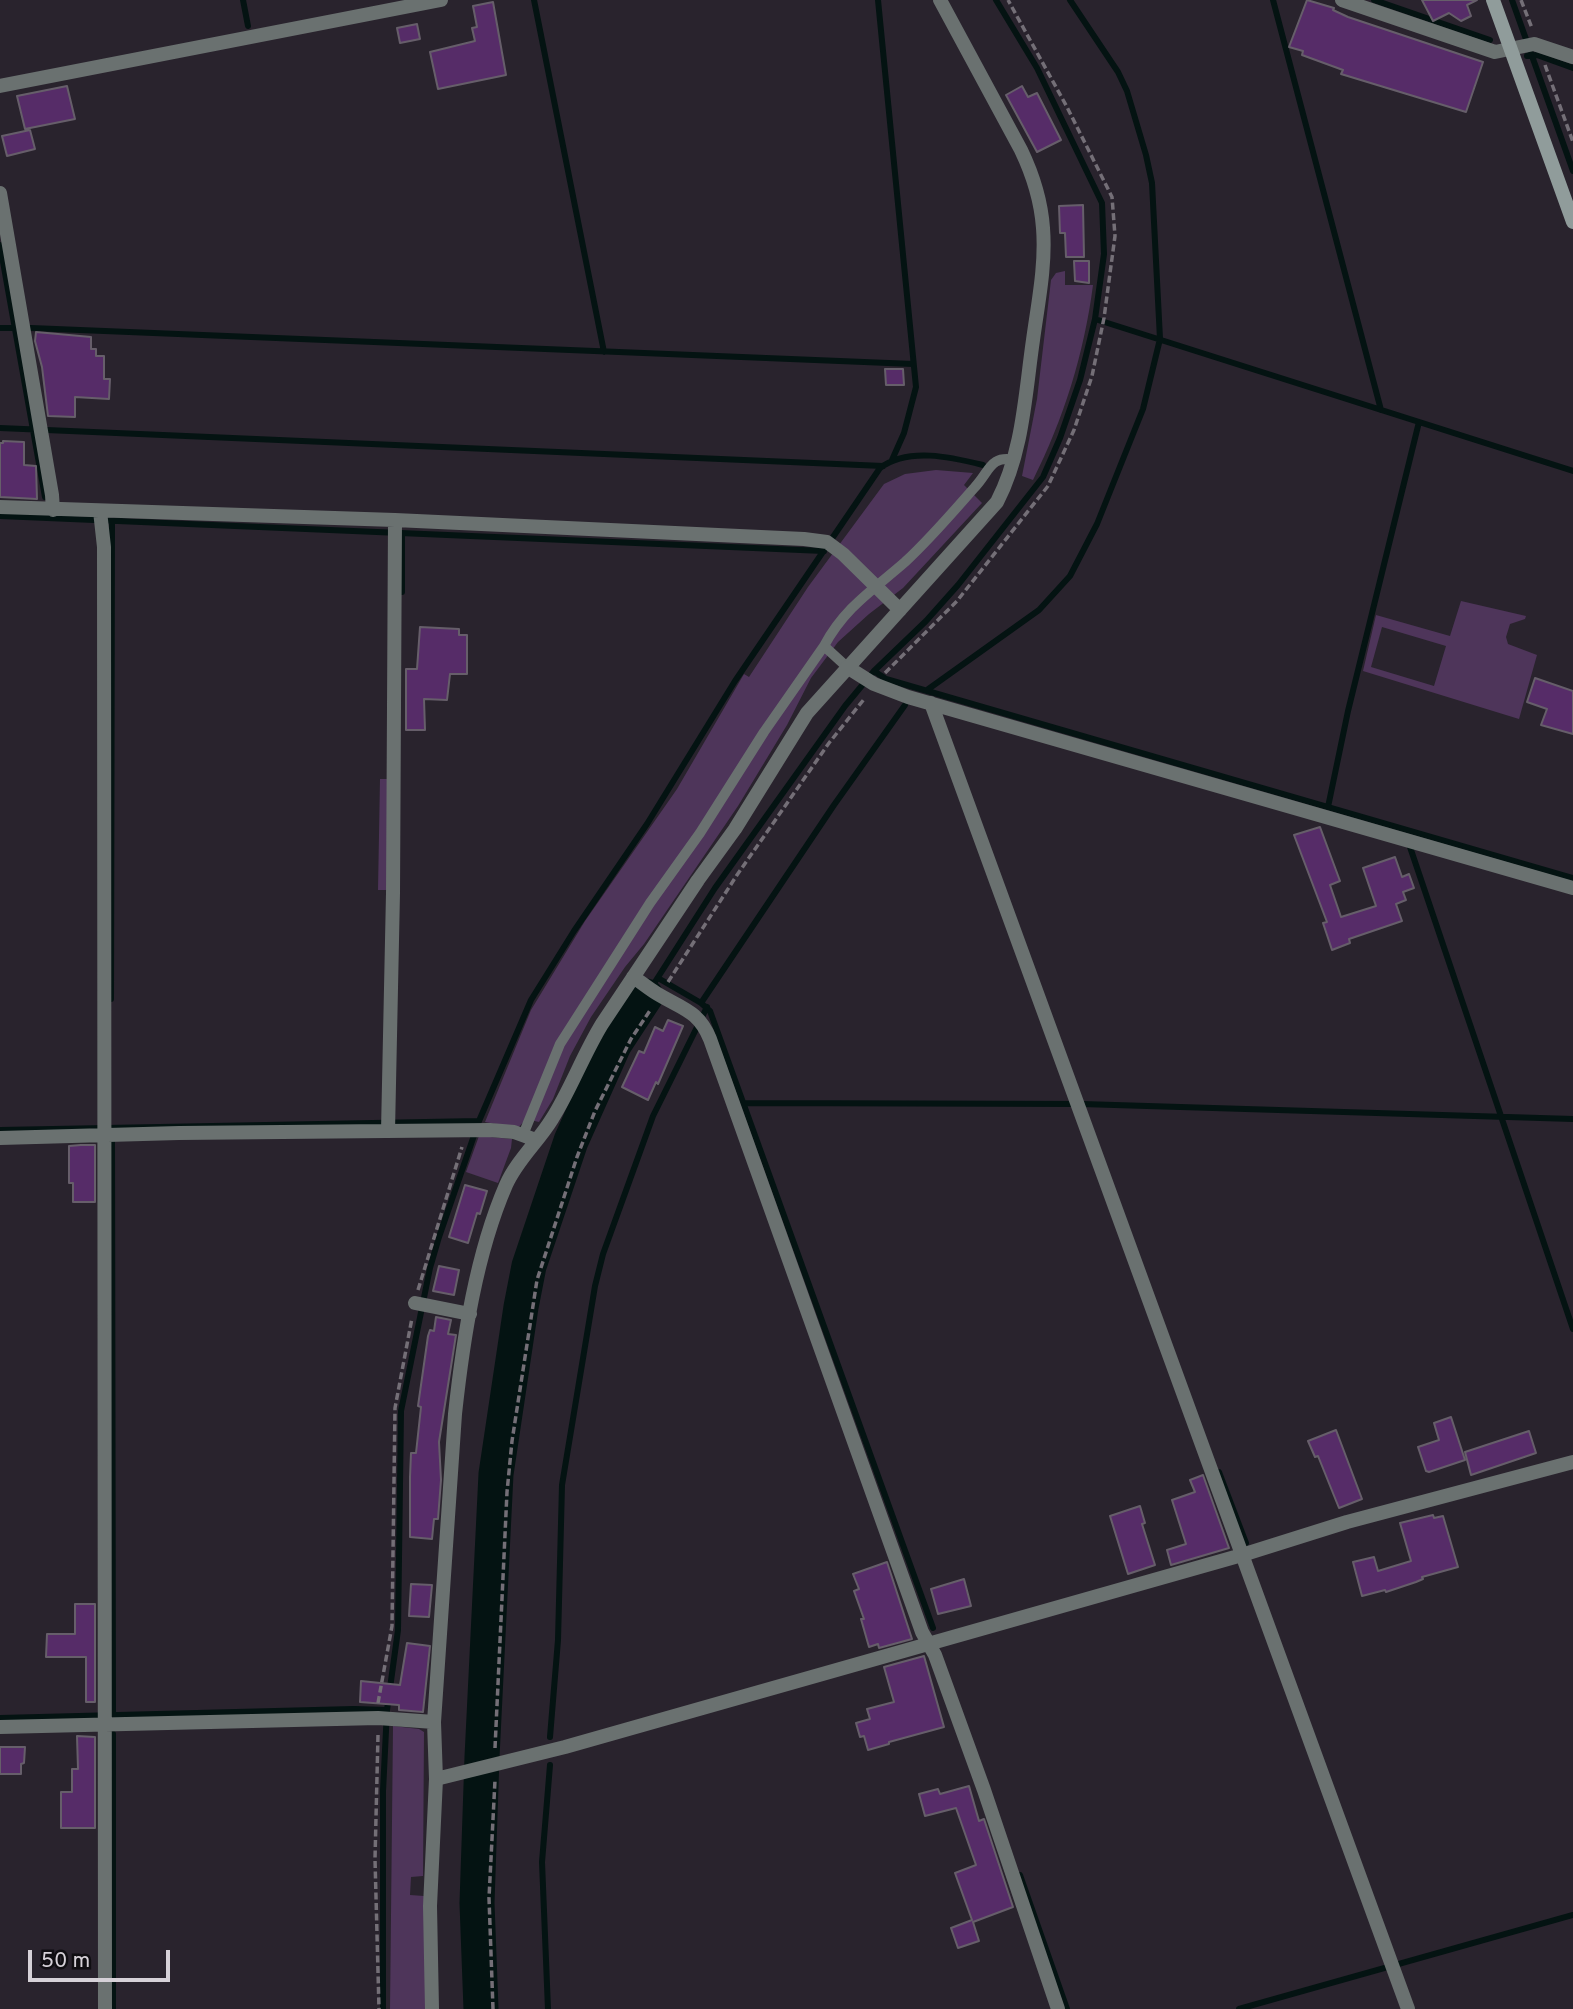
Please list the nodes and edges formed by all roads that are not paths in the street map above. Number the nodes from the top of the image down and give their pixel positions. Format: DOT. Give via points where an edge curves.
graph roads {
  1 [pos="441,0"];
  2 [pos="940,0"];
  3 [pos="1342,0"];
  4 [pos="1493,0"];
  5 [pos="1522,46"];
  6 [pos="1573,57"];
  7 [pos="0,86"];
  8 [pos="0,193"];
  9 [pos="1573,222"];
  10 [pos="1015,460"];
  11 [pos="0,507"];
  12 [pos="53,510"];
  13 [pos="101,518"];
  14 [pos="395,528"];
  15 [pos="875,585"];
  16 [pos="900,610"];
  17 [pos="824,646"];
  18 [pos="852,671"];
  19 [pos="930,703"];
  20 [pos="1573,888"];
  21 [pos="639,980"];
  22 [pos="388,1125"];
  23 [pos="104,1130"];
  24 [pos="530,1137"];
  25 [pos="0,1138"];
  26 [pos="420,1304"];
  27 [pos="470,1314"];
  28 [pos="1573,1462"];
  29 [pos="1241,1555"];
  30 [pos="929,1644"];
  31 [pos="106,1719"];
  32 [pos="435,1722"];
  33 [pos="0,1727"];
  34 [pos="436,1779"];
  35 [pos="106,2009"];
  36 [pos="432,2009"];
  37 [pos="1058,2009"];
  38 [pos="1408,2009"];
  1 -- 7 [label="street"];
  2 -- 10 [label="street" via="1021,150 1042,213 1041,282"];
  3 -- 5 [label="street" via="1495,52"];
  4 -- 5 [label="street"];
  5 -- 6 [label="street"];
  5 -- 9 [label="street"];
  8 -- 12 [label="street"];
  10 -- 15 [label="lane" via="1003,457 994,461 985,477 923,544"];
  10 -- 16 [label="street" via="997,502"];
  11 -- 12 [label="street"];
  12 -- 13 [label="street"];
  13 -- 14 [label="street"];
  13 -- 23 [label="street"];
  14 -- 15 [label="street" via="831,545"];
  14 -- 22 [label="street"];
  15 -- 16 [label="street"];
  15 -- 17 [label="lane" via="844,615"];
  16 -- 18 [label="street"];
  17 -- 18 [label="lane"];
  17 -- 24 [label="lane" via="560,1044"];
  18 -- 19 [label="street"];
  18 -- 21 [label="street" via="807,713"];
  19 -- 20 [label="street"];
  19 -- 29 [label="street"];
  21 -- 24 [label="street" via="587,1048 565,1098"];
  21 -- 30 [label="street" via="699,1019 710,1040"];
  22 -- 23 [label="street"];
  22 -- 24 [label="street" via="503,1130"];
  23 -- 25 [label="street"];
  23 -- 31 [label="street"];
  24 -- 27 [label="street" via="506,1184 488,1237"];
  26 -- 27 [label="street"];
  27 -- 32 [label="street" via="454,1414"];
  28 -- 29 [label="street"];
  29 -- 30 [label="street"];
  29 -- 38 [label="street"];
  30 -- 34 [label="street"];
  30 -- 37 [label="street"];
  31 -- 32 [label="street" via="382,1715"];
  31 -- 33 [label="street"];
  31 -- 35 [label="street"];
  32 -- 34 [label="street"];
  34 -- 36 [label="street" via="430,1906"];
}
